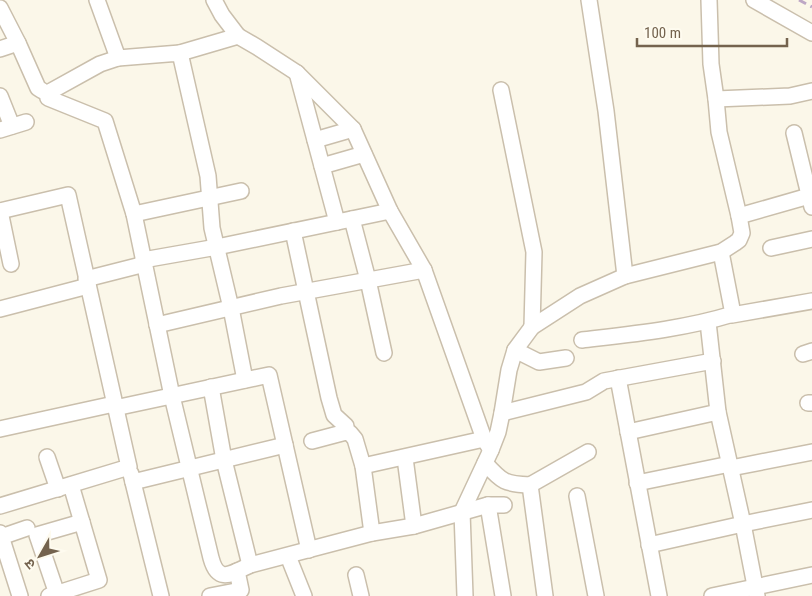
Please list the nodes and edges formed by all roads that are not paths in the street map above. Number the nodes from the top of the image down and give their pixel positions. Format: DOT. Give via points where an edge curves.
graph roads {
  1 [pos="97,0"];
  2 [pos="214,0"];
  3 [pos="589,0"];
  4 [pos="710,0"];
  5 [pos="754,0"];
  6 [pos="0,8"];
  7 [pos="812,32"];
  8 [pos="238,36"];
  9 [pos="18,43"];
  10 [pos="0,48"];
  11 [pos="180,53"];
  12 [pos="118,58"];
  13 [pos="296,73"];
  14 [pos="501,90"];
  15 [pos="812,91"];
  16 [pos="0,96"];
  17 [pos="48,98"];
  18 [pos="716,99"];
  19 [pos="13,126"];
  20 [pos="353,129"];
  21 [pos="794,133"];
  22 [pos="315,140"];
  23 [pos="364,154"];
  24 [pos="807,163"];
  25 [pos="322,166"];
  26 [pos="241,191"];
  27 [pos="209,198"];
  28 [pos="810,201"];
  29 [pos="0,211"];
  30 [pos="390,211"];
  31 [pos="134,214"];
  32 [pos="739,216"];
  33 [pos="344,220"];
  34 [pos="294,231"];
  35 [pos="812,239"];
  36 [pos="217,247"];
  37 [pos="771,248"];
  38 [pos="721,252"];
  39 [pos="144,262"];
  40 [pos="11,264"];
  41 [pos="424,270"];
  42 [pos="625,276"];
  43 [pos="368,280"];
  44 [pos="87,282"];
  45 [pos="306,292"];
  46 [pos="812,301"];
  47 [pos="231,308"];
  48 [pos="0,309"];
  49 [pos="732,315"];
  50 [pos="708,322"];
  51 [pos="157,325"];
  52 [pos="532,327"];
  53 [pos="582,340"];
  54 [pos="515,350"];
  55 [pos="384,353"];
  56 [pos="566,358"];
  57 [pos="712,361"];
  58 [pos="618,378"];
  59 [pos="245,380"];
  60 [pos="211,387"];
  61 [pos="172,396"];
  62 [pos="115,406"];
  63 [pos="718,412"];
  64 [pos="502,413"];
  65 [pos="0,429"];
  66 [pos="346,432"];
  67 [pos="628,432"];
  68 [pos="312,441"];
  69 [pos="285,445"];
  70 [pos="487,451"];
  71 [pos="588,452"];
  72 [pos="812,452"];
  73 [pos="47,458"];
  74 [pos="405,458"];
  75 [pos="224,460"];
  76 [pos="363,466"];
  77 [pos="731,466"];
  78 [pos="190,469"];
  79 [pos="131,475"];
  80 [pos="637,483"];
  81 [pos="530,485"];
  82 [pos="64,487"];
  83 [pos="578,496"];
  84 [pos="504,505"];
  85 [pos="0,506"];
  86 [pos="488,506"];
  87 [pos="812,510"];
  88 [pos="462,512"];
  89 [pos="82,522"];
  90 [pos="743,524"];
  91 [pos="414,526"];
  92 [pos="27,528"];
  93 [pos="372,534"];
  94 [pos="1,541"];
  95 [pos="649,545"];
  96 [pos="309,550"];
  97 [pos="288,556"];
  98 [pos="244,568"];
  99 [pos="356,575"];
  100 [pos="812,575"];
  101 [pos="82,591"];
  102 [pos="756,592"];
  103 [pos="242,593"];
  104 [pos="53,595"];
  105 [pos="20,596"];
  106 [pos="161,596"];
  107 [pos="210,596"];
  108 [pos="304,596"];
  109 [pos="361,596"];
  110 [pos="465,596"];
  111 [pos="503,596"];
  112 [pos="545,596"];
  113 [pos="596,596"];
  114 [pos="659,596"];
  115 [pos="712,596"];
  1 -- 12 [label="street"];
  2 -- 8 [label="street"];
  3 -- 42 [label="street" via="606,111"];
  4 -- 18 [label="street" via="711,64"];
  5 -- 7 [label="street"];
  6 -- 9 [label="street"];
  8 -- 11 [label="street"];
  8 -- 13 [label="street"];
  9 -- 10 [label="street"];
  9 -- 12 [label="street" via="38,88 47,93 100,64"];
  11 -- 12 [label="street"];
  11 -- 27 [label="street" via="208,176"];
  13 -- 20 [label="street"];
  13 -- 22 [label="street"];
  14 -- 52 [label="street" via="534,252"];
  15 -- 18 [label="street" via="790,96"];
  16 -- 19 [label="street"];
  17 -- 31 [label="street" via="105,121"];
  18 -- 32 [label="street" via="719,132"];
  20 -- 22 [label="street"];
  20 -- 23 [label="street"];
  21 -- 24 [label="street"];
  22 -- 25 [label="street"];
  23 -- 25 [label="street"];
  23 -- 30 [label="street"];
  24 -- 28 [label="street"];
  25 -- 33 [label="street"];
  26 -- 27 [label="street"];
  27 -- 31 [label="street"];
  27 -- 36 [label="street"];
  28 -- 32 [label="street"];
  29 -- 40 [label="street"];
  29 -- 44 [label="street" via="68,195"];
  30 -- 33 [label="street"];
  30 -- 41 [label="street"];
  31 -- 39 [label="street"];
  32 -- 38 [label="street" via="742,233 739,240"];
  33 -- 34 [label="street"];
  33 -- 43 [label="street"];
  34 -- 36 [label="street"];
  34 -- 45 [label="street"];
  35 -- 37 [label="street"];
  36 -- 39 [label="street"];
  36 -- 47 [label="street"];
  38 -- 42 [label="street"];
  38 -- 49 [label="street"];
  39 -- 44 [label="street"];
  39 -- 51 [label="street"];
  41 -- 43 [label="street"];
  41 -- 70 [label="street"];
  42 -- 52 [label="street" via="580,296"];
  43 -- 45 [label="street"];
  43 -- 55 [label="street"];
  44 -- 48 [label="street"];
  44 -- 62 [label="street"];
  45 -- 47 [label="street"];
  45 -- 66 [label="street" via="329,398 334,415 346,426"];
  46 -- 49 [label="street"];
  47 -- 51 [label="street"];
  47 -- 59 [label="street"];
  49 -- 50 [label="street"];
  50 -- 53 [label="street"];
  50 -- 57 [label="street"];
  51 -- 61 [label="street"];
  52 -- 54 [label="street"];
  54 -- 56 [label="street" via="538,362"];
  54 -- 64 [label="street"];
  57 -- 58 [label="street"];
  57 -- 63 [label="street"];
  58 -- 64 [label="street" via="604,381 586,392"];
  58 -- 67 [label="street"];
  59 -- 60 [label="street"];
  59 -- 69 [label="street" via="269,375"];
  60 -- 61 [label="street"];
  60 -- 75 [label="street"];
  61 -- 62 [label="street"];
  61 -- 78 [label="street"];
  62 -- 65 [label="street"];
  62 -- 79 [label="street"];
  63 -- 67 [label="street"];
  63 -- 77 [label="street"];
  64 -- 70 [label="street" via="498,432"];
  66 -- 68 [label="street"];
  66 -- 76 [label="street" via="355,439"];
  67 -- 80 [label="street"];
  69 -- 75 [label="street"];
  69 -- 96 [label="street"];
  70 -- 74 [label="street"];
  70 -- 81 [label="street" via="495,474 512,484"];
  70 -- 88 [label="street"];
  71 -- 81 [label="street"];
  72 -- 77 [label="street"];
  73 -- 82 [label="street"];
  74 -- 76 [label="street"];
  74 -- 91 [label="street"];
  75 -- 78 [label="street"];
  75 -- 98 [label="street"];
  76 -- 93 [label="street"];
  77 -- 80 [label="street"];
  77 -- 90 [label="street"];
  78 -- 79 [label="street"];
  78 -- 98 [label="street" via="214,568 223,575"];
  79 -- 82 [label="street"];
  79 -- 106 [label="street"];
  80 -- 95 [label="street"];
  81 -- 112 [label="street"];
  82 -- 85 [label="street"];
  82 -- 89 [label="street"];
  83 -- 113 [label="street"];
  84 -- 86 [label="street"];
  86 -- 88 [label="street"];
  86 -- 111 [label="street"];
  87 -- 90 [label="street"];
  88 -- 91 [label="street"];
  88 -- 110 [label="street"];
  89 -- 101 [label="street" via="99,580"];
  89 -- 104 [label="street" via="38,534"];
  90 -- 95 [label="street"];
  90 -- 102 [label="street"];
  91 -- 93 [label="street"];
  92 -- 94 [label="street"];
  93 -- 96 [label="street"];
  94 -- 105 [label="street"];
  95 -- 114 [label="street"];
  96 -- 97 [label="street"];
  97 -- 98 [label="street"];
  97 -- 108 [label="street"];
  98 -- 103 [label="street"];
  99 -- 109 [label="street"];
  100 -- 102 [label="street"];
  101 -- 104 [label="street"];
  102 -- 115 [label="street"];
  103 -- 107 [label="street"];
}
